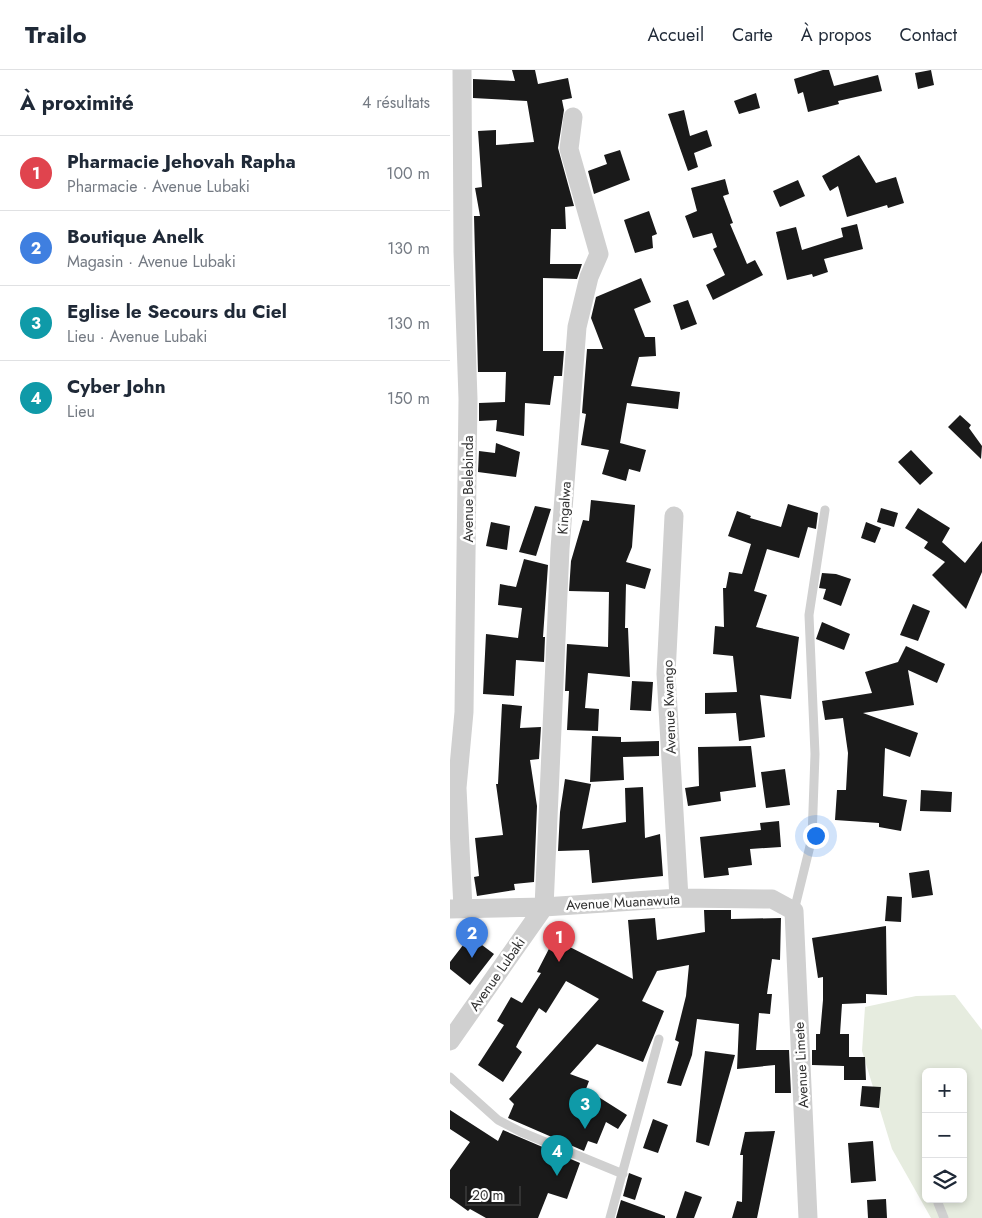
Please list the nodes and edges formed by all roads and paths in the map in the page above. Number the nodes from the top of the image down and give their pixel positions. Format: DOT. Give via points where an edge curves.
graph roads {
  1 [pos="462,70"];
  2 [pos="573,117"];
  3 [pos="456,143"];
  4 [pos="825,510"];
  5 [pos="674,516"];
  6 [pos="679,898"];
  7 [pos="544,907"];
  8 [pos="457,908"];
  9 [pos="794,911"];
  10 [pos="659,1039"];
  11 [pos="450,1041"];
  12 [pos="450,1077"];
  13 [pos="623,1174"];
  14 [pos="938,1203"];
  15 [pos="610,1218"];
  16 [pos="808,1218"];
  17 [pos="944,1218"];
  1 -- 3 [label="street, Avenue Belebinda"];
  2 -- 7 [label="street, Kingalwa" via="569,148 599,254 589,277 577,328 560,549"];
  3 -- 8 [label="street, Avenue Belebinda" via="468,399 464,712 457,788"];
  4 -- 9 [label="lane" via="809,615 815,754 812,838"];
  5 -- 6 [label="street, Avenue Kwango" via="666,674"];
  6 -- 7 [label="street, Avenue Muanawuta"];
  6 -- 9 [label="street, Avenue Muanawuta" via="772,899"];
  7 -- 8 [label="street, Avenue Muanawuta"];
  7 -- 11 [label="street, Avenue Lubaki"];
  9 -- 16 [label="street, Avenue Limete"];
  10 -- 13 [label="lane"];
  12 -- 13 [label="lane" via="498,1120"];
  13 -- 15 [label="lane"];
  14 -- 17 [label="lane"];
}
